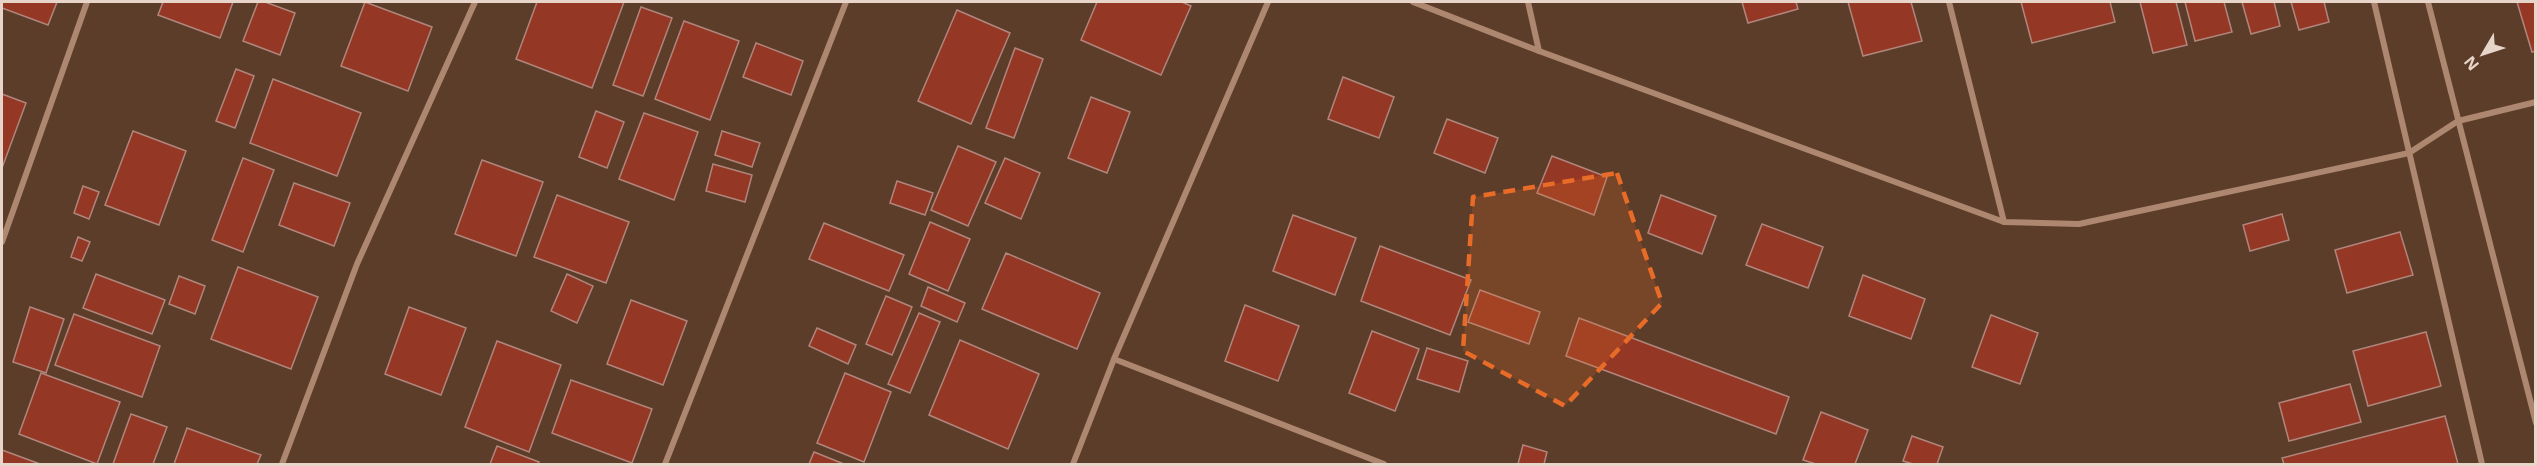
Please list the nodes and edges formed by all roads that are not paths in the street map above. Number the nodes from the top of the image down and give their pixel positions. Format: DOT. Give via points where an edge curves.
graph roads {
  1 [pos="87,2"];
  2 [pos="475,2"];
  3 [pos="846,2"];
  4 [pos="1268,2"];
  5 [pos="1413,2"];
  6 [pos="1528,2"];
  7 [pos="1949,2"];
  8 [pos="2374,2"];
  9 [pos="2428,2"];
  10 [pos="1539,51"];
  11 [pos="2535,102"];
  12 [pos="2458,121"];
  13 [pos="2409,153"];
  14 [pos="2004,222"];
  15 [pos="2,242"];
  16 [pos="1114,359"];
  17 [pos="2535,423"];
  18 [pos="282,465"];
  19 [pos="665,465"];
  20 [pos="1072,465"];
  21 [pos="1384,465"];
  22 [pos="2482,465"];
  1 -- 15 [label="street"];
  2 -- 18 [label="street" via="357,264"];
  3 -- 19 [label="street"];
  4 -- 16 [label="street"];
  5 -- 10 [label="street"];
  6 -- 10 [label="street"];
  7 -- 14 [label="street"];
  8 -- 13 [label="street"];
  9 -- 12 [label="street"];
  10 -- 14 [label="street"];
  11 -- 12 [label="street"];
  12 -- 13 [label="street"];
  12 -- 17 [label="street"];
  13 -- 14 [label="street" via="2079,224"];
  13 -- 22 [label="street"];
  16 -- 20 [label="street"];
  16 -- 21 [label="street"];
}
